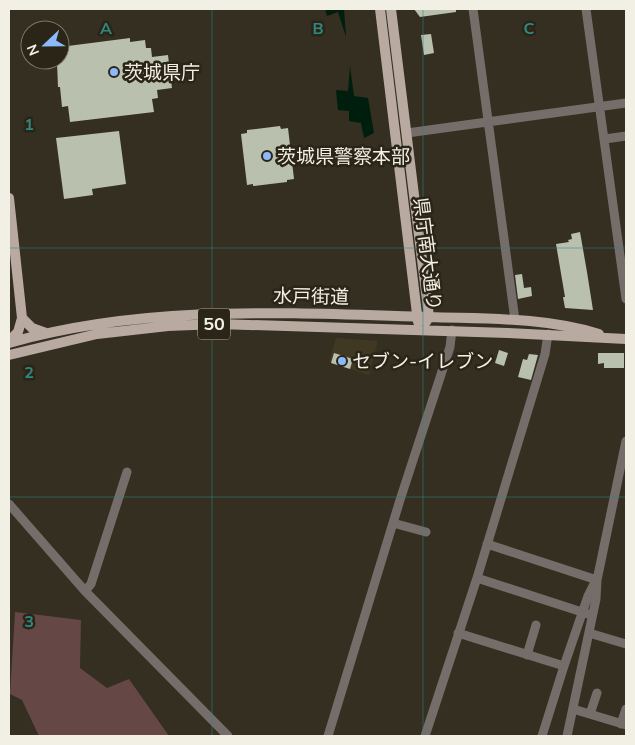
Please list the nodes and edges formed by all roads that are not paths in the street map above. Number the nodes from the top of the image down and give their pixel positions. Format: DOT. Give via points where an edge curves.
graph roads {
  1 [pos="380,9"];
  2 [pos="391,9"];
  3 [pos="473,9"];
  4 [pos="586,9"];
  5 [pos="626,103"];
  6 [pos="600,107"];
  7 [pos="489,122"];
  8 [pos="407,133"];
  9 [pos="626,136"];
  10 [pos="605,139"];
  11 [pos="9,198"];
  12 [pos="626,299"];
  13 [pos="232,313"];
  14 [pos="416,316"];
  15 [pos="429,317"];
  16 [pos="22,318"];
  17 [pos="515,320"];
  18 [pos="231,324"];
  19 [pos="422,330"];
  20 [pos="452,330"];
  21 [pos="48,333"];
  22 [pos="548,334"];
  23 [pos="614,338"];
  24 [pos="626,339"];
  25 [pos="9,342"];
  26 [pos="9,355"];
  27 [pos="626,441"];
  28 [pos="127,472"];
  29 [pos="9,504"];
  30 [pos="393,523"];
  31 [pos="426,532"];
  32 [pos="486,544"];
  33 [pos="477,578"];
  34 [pos="597,580"];
  35 [pos="85,591"];
  36 [pos="587,614"];
  37 [pos="536,625"];
  38 [pos="458,633"];
  39 [pos="589,633"];
  40 [pos="626,644"];
  41 [pos="527,655"];
  42 [pos="564,666"];
  43 [pos="597,693"];
  44 [pos="573,709"];
  45 [pos="626,709"];
  46 [pos="590,714"];
  47 [pos="624,724"];
  48 [pos="228,736"];
  49 [pos="328,736"];
  50 [pos="425,736"];
  51 [pos="542,736"];
  52 [pos="567,736"];
  1 -- 14 [label="main road, 県庁南大通り"];
  2 -- 8 [label="main road, 県庁南大通り"];
  3 -- 7 [label="street"];
  4 -- 6 [label="street"];
  5 -- 6 [label="street"];
  6 -- 7 [label="street"];
  6 -- 10 [label="street"];
  7 -- 8 [label="street"];
  7 -- 17 [label="street"];
  8 -- 15 [label="main road, 県庁南大通り"];
  9 -- 10 [label="street"];
  10 -- 12 [label="street"];
  11 -- 16 [label="main road"];
  13 -- 14 [label="main road, 水戸街道 / 50"];
  13 -- 18 [label="main road"];
  13 -- 21 [label="main road, 水戸街道 / 50" via="149,317"];
  14 -- 15 [label="main road, 水戸街道 / 50"];
  14 -- 19 [label="main road, 県庁南大通り"];
  15 -- 17 [label="main road, 水戸街道 / 50"];
  15 -- 19 [label="main road, 県庁南大通り"];
  16 -- 21 [label="main road" via="32,328"];
  16 -- 25 [label="main road" via="18,332"];
  17 -- 23 [label="main road, 水戸街道 / 50" via="582,329"];
  18 -- 19 [label="main road, 水戸街道 / 50"];
  18 -- 26 [label="main road, 水戸街道 / 50" via="168,326 97,334"];
  19 -- 20 [label="main road, 水戸街道 / 50"];
  20 -- 22 [label="main road, 水戸街道 / 50"];
  20 -- 30 [label="street" via="450,347"];
  21 -- 25 [label="main road, 水戸街道 / 50"];
  22 -- 23 [label="main road, 水戸街道 / 50"];
  22 -- 32 [label="street" via="545,354"];
  23 -- 24 [label="main road, 水戸街道 / 50"];
  27 -- 34 [label="street"];
  28 -- 35 [label="street" via="92,584"];
  29 -- 35 [label="street"];
  30 -- 31 [label="street"];
  30 -- 49 [label="street"];
  32 -- 33 [label="street"];
  32 -- 34 [label="street"];
  33 -- 36 [label="street"];
  33 -- 38 [label="street"];
  34 -- 36 [label="street"];
  35 -- 48 [label="street"];
  36 -- 39 [label="street"];
  36 -- 42 [label="street"];
  37 -- 41 [label="street"];
  38 -- 41 [label="street"];
  38 -- 50 [label="street"];
  39 -- 40 [label="street"];
  39 -- 44 [label="street"];
  41 -- 42 [label="street"];
  42 -- 51 [label="street"];
  43 -- 46 [label="street"];
  44 -- 46 [label="street"];
  44 -- 52 [label="street"];
  45 -- 47 [label="street"];
  46 -- 47 [label="street"];
}
